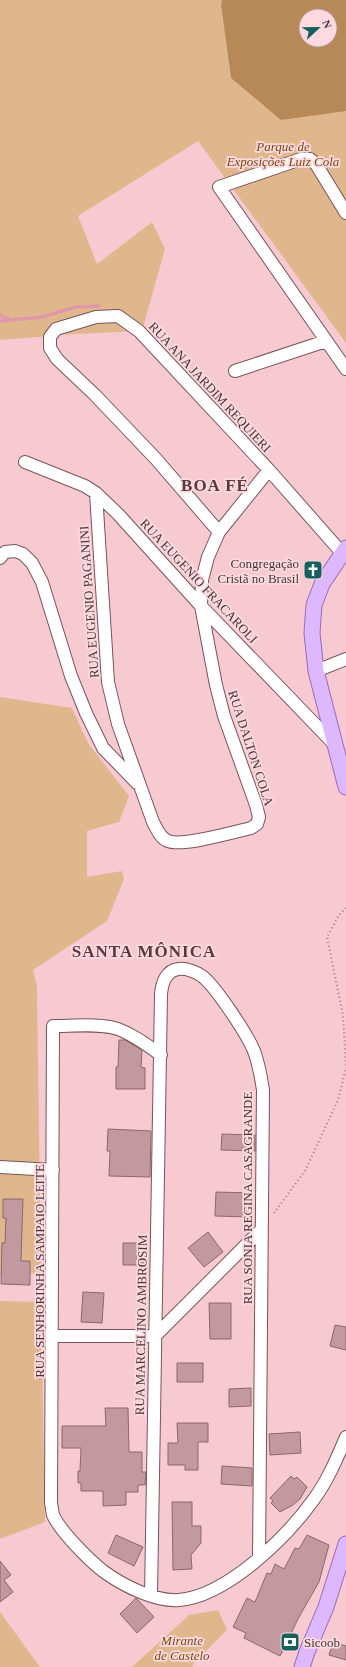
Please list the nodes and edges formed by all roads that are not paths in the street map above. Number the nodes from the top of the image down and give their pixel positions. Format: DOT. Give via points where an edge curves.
graph roads {
  1 [pos="346,213"];
  2 [pos="326,341"];
  3 [pos="346,370"];
  4 [pos="235,371"];
  5 [pos="25,462"];
  6 [pos="269,470"];
  7 [pos="96,493"];
  8 [pos="219,532"];
  9 [pos="344,551"];
  10 [pos="0,558"];
  11 [pos="201,606"];
  12 [pos="346,659"];
  13 [pos="316,670"];
  14 [pos="335,745"];
  15 [pos="139,785"];
  16 [pos="346,787"];
  17 [pos="259,816"];
  18 [pos="161,1055"];
  19 [pos="0,1167"];
  20 [pos="53,1170"];
  21 [pos="261,1230"];
  22 [pos="53,1336"];
  23 [pos="155,1336"];
  24 [pos="346,1437"];
  25 [pos="346,1544"];
  26 [pos="259,1558"];
  27 [pos="151,1596"];
  28 [pos="307,1652"];
  29 [pos="294,1667"];
  30 [pos="302,1667"];
  1 -- 2 [label="street" via="316,164 310,159 301,159 219,187"];
  2 -- 3 [label="street"];
  2 -- 4 [label="street"];
  5 -- 7 [label="street, RUA EUGENIO FRACAROLI"];
  6 -- 8 [label="street, RUA DALTON COLA"];
  6 -- 8 [label="street, RUA ANA JARDIM REQUIERI" via="139,331 118,316 96,317 56,329 50,337 50,348 57,359 156,459"];
  6 -- 9 [label="street, RUA ANA JARDIM REQUIERI"];
  7 -- 11 [label="street, RUA EUGENIO FRACAROLI"];
  7 -- 15 [label="street, RUA EUGENIO PAGANINI" via="108,682 118,724"];
  8 -- 11 [label="street, RUA DALTON COLA" via="208,557 202,580"];
  9 -- 13 [label="main road" via="322,584 314,605 312,633"];
  10 -- 15 [label="street" via="5,552 15,551 23,554 32,563 42,582 70,676 89,720 103,748"];
  11 -- 14 [label="street, RUA EUGENIO FRACAROLI"];
  11 -- 17 [label="street, RUA DALTON COLA" via="224,716"];
  12 -- 13 [label="street"];
  13 -- 14 [label="main road"];
  14 -- 16 [label="main road"];
  15 -- 17 [label="street, RUA EUGENIO PAGANINI" via="153,822 161,837 169,842 184,842 250,828 257,824"];
  18 -- 20 [label="street, RUA SENHORINHA SAMPAIO LEITE" via="134,1036 117,1028 53,1026"];
  18 -- 21 [label="street, RUA SONIA REGINA CASAGRANDE" via="162,983 172,970 190,970 211,985 228,1009 254,1051 260,1071 263,1090"];
  18 -- 23 [label="street, RUA MARCELINO AMBROSIM"];
  19 -- 20 [label="street"];
  20 -- 22 [label="street, RUA SENHORINHA SAMPAIO LEITE"];
  21 -- 23 [label="street"];
  21 -- 26 [label="street, RUA SONIA REGINA CASAGRANDE"];
  22 -- 23 [label="street"];
  22 -- 27 [label="street, RUA SENHORINHA SAMPAIO LEITE" via="51,1503 54,1515 62,1529 95,1565 114,1579"];
  23 -- 27 [label="street, RUA MARCELINO AMBROSIM"];
  24 -- 26 [label="street" via="315,1499"];
  25 -- 28 [label="main road" via="326,1606"];
  26 -- 27 [label="street" via="246,1570 208,1592 179,1600"];
  28 -- 29 [label="main road"];
  28 -- 30 [label="main road"];
}
